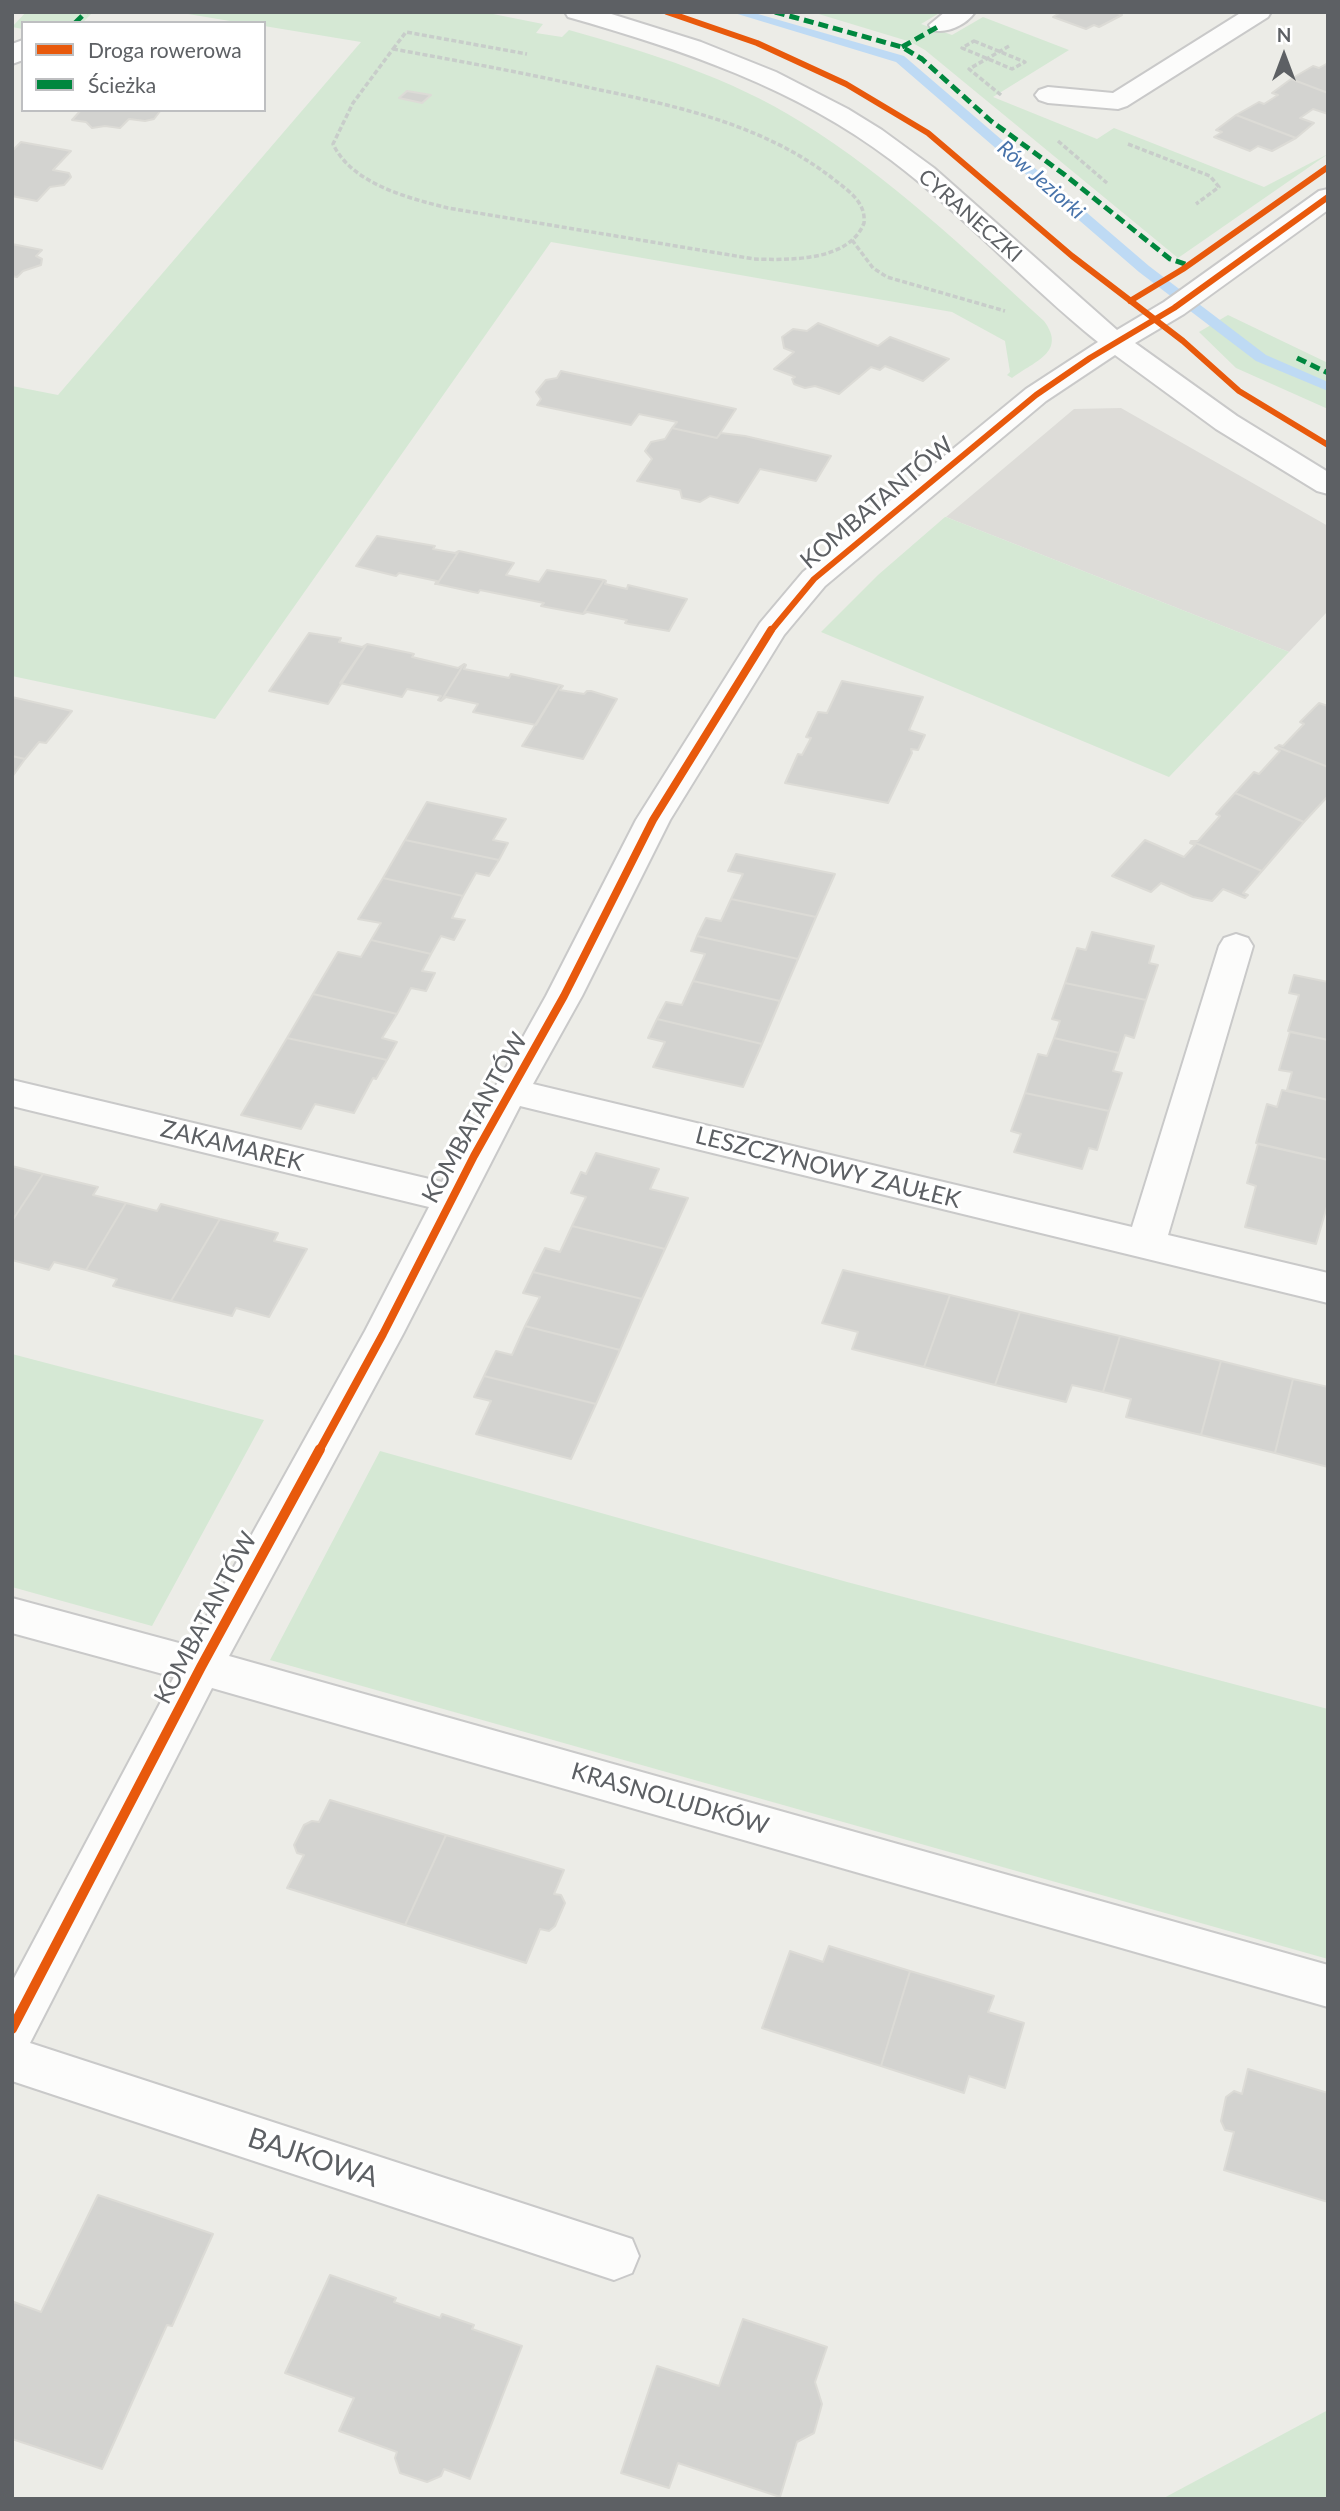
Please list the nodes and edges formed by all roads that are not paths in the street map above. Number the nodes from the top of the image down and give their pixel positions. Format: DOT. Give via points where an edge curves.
graph roads {
  1 [pos="577,12"];
  2 [pos="963,12"];
  3 [pos="1259,12"];
  4 [pos="941,25"];
  5 [pos="1048,95"];
  6 [pos="1328,197"];
  7 [pos="1115,342"];
  8 [pos="1328,485"];
  9 [pos="1236,946"];
  10 [pos="510,1091"];
  11 [pos="12,1093"];
  12 [pos="453,1199"];
  13 [pos="1146,1244"];
  14 [pos="1328,1288"];
  15 [pos="12,1615"];
  16 [pos="201,1667"];
  17 [pos="1328,1986"];
  18 [pos="12,2029"];
  19 [pos="12,2059"];
  20 [pos="614,2256"];
  1 -- 7 [label="street, CYRANECZKI" via="702,51 811,97 874,136 944,190"];
  2 -- 4 [label="street"];
  3 -- 5 [label="street" via="1118,101"];
  6 -- 7 [label="street, KOMBATANTÓW" via="1174,308"];
  7 -- 8 [label="street, CYRANECZKI" via="1253,442"];
  7 -- 10 [label="street, KOMBATANTÓW" via="1036,396 814,579 771,630 653,820"];
  9 -- 13 [label="street"];
  10 -- 12 [label="street, KOMBATANTÓW"];
  10 -- 13 [label="street, LESZCZYNOWY ZAUŁEK"];
  11 -- 12 [label="street, ZAKAMAREK"];
  12 -- 16 [label="street, KOMBATANTÓW"];
  13 -- 14 [label="street, LESZCZYNOWY ZAUŁEK"];
  15 -- 16 [label="street, KRASNOLUDKÓW"];
  16 -- 17 [label="street, KRASNOLUDKÓW"];
  16 -- 18 [label="street, KOMBATANTÓW"];
  19 -- 20 [label="street, BAJKOWA"];
}
